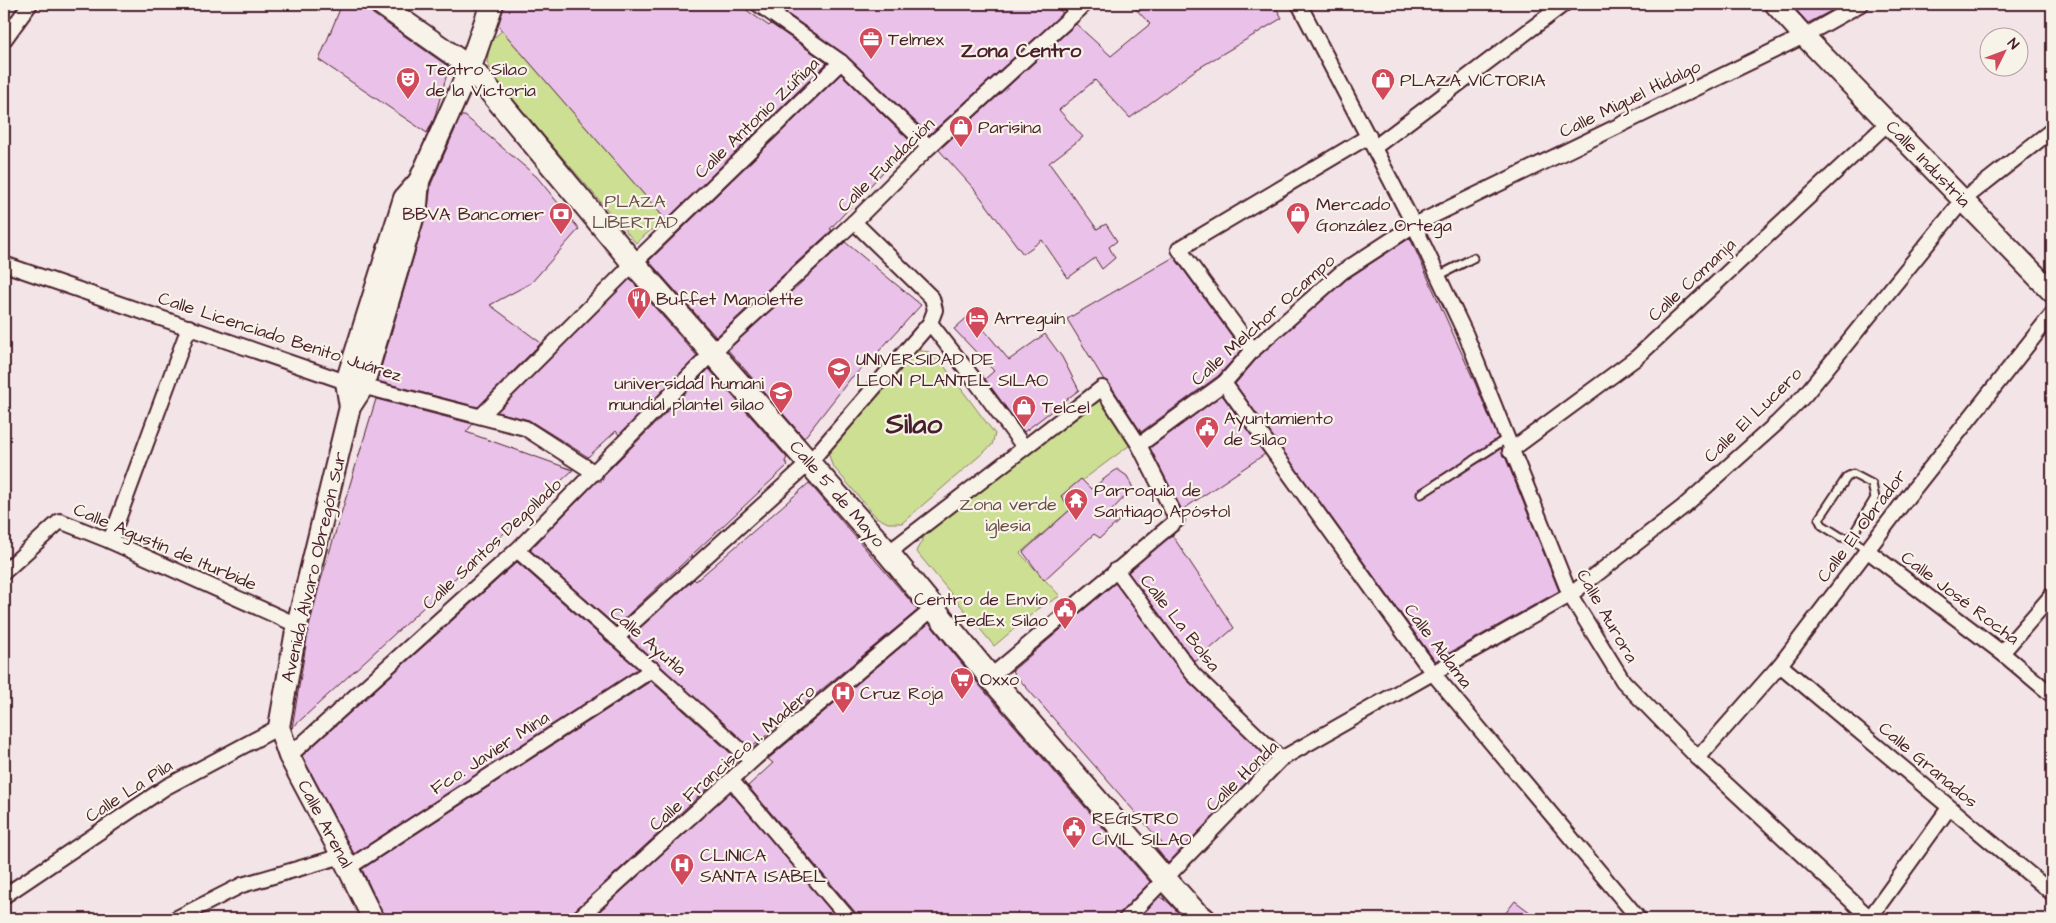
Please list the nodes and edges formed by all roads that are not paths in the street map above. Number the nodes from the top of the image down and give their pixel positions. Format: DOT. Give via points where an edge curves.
graph roads {
  1 [pos="30,4"];
  2 [pos="380,4"];
  3 [pos="492,4"];
  4 [pos="758,4"];
  5 [pos="783,4"];
  6 [pos="1085,4"];
  7 [pos="1300,4"];
  8 [pos="1775,4"];
  9 [pos="1861,4"];
  10 [pos="1557,5"];
  11 [pos="773,14"];
  12 [pos="1804,36"];
  13 [pos="4,40"];
  14 [pos="841,62"];
  15 [pos="470,67"];
  16 [pos="1888,123"];
  17 [pos="2052,130"];
  18 [pos="1372,141"];
  19 [pos="929,147"];
  20 [pos="1963,200"];
  21 [pos="854,222"];
  22 [pos="1414,225"];
  23 [pos="1473,258"];
  24 [pos="634,263"];
  25 [pos="4,264"];
  26 [pos="1438,276"];
  27 [pos="2052,292"];
  28 [pos="2052,314"];
  29 [pos="930,323"];
  30 [pos="189,327"];
  31 [pos="1253,350"];
  32 [pos="713,352"];
  33 [pos="1224,383"];
  34 [pos="355,384"];
  35 [pos="481,416"];
  36 [pos="1508,444"];
  37 [pos="1139,445"];
  38 [pos="1024,447"];
  39 [pos="809,462"];
  40 [pos="595,473"];
  41 [pos="1421,494"];
  42 [pos="1851,538"];
  43 [pos="110,541"];
  44 [pos="517,550"];
  45 [pos="1868,551"];
  46 [pos="888,552"];
  47 [pos="1116,570"];
  48 [pos="4,572"];
  49 [pos="1570,595"];
  50 [pos="2052,595"];
  51 [pos="935,607"];
  52 [pos="297,626"];
  53 [pos="616,638"];
  54 [pos="2002,653"];
  55 [pos="1780,665"];
  56 [pos="653,669"];
  57 [pos="1432,672"];
  58 [pos="990,677"];
  59 [pos="2052,695"];
  60 [pos="279,727"];
  61 [pos="289,756"];
  62 [pos="755,758"];
  63 [pos="1698,758"];
  64 [pos="1281,759"];
  65 [pos="732,781"];
  66 [pos="1950,808"];
  67 [pos="345,862"];
  68 [pos="1165,879"];
  69 [pos="2051,889"];
  70 [pos="4,896"];
  71 [pos="175,919"];
  72 [pos="373,919"];
  73 [pos="578,919"];
  74 [pos="849,919"];
  75 [pos="1126,919"];
  76 [pos="1204,919"];
  77 [pos="1639,919"];
  78 [pos="1870,919"];
  1 -- 13 [label="street"];
  2 -- 15 [label="street"];
  3 -- 15 [label="main road"];
  4 -- 11 [label="street"];
  5 -- 11 [label="street"];
  6 -- 19 [label="street, Calle Fundación"];
  7 -- 18 [label="street, Calle Aurora"];
  8 -- 12 [label="street, Calle Industria"];
  9 -- 12 [label="street, Calle Miguel Hidalgo"];
  10 -- 18 [label="street"];
  11 -- 14 [label="street"];
  12 -- 16 [label="street, Calle Industria"];
  12 -- 22 [label="street, Calle Miguel Hidalgo"];
  14 -- 19 [label="street"];
  14 -- 24 [label="street, Calle Antonio Zúñiga"];
  15 -- 24 [label="main road, Calle 5 de Mayo"];
  15 -- 34 [label="street, Avenida Álvaro Obregón Sur" via="419,181 417,205"];
  16 -- 20 [label="street, Calle Industria"];
  16 -- 36 [label="street, Calle Comanja" via="1636,358"];
  17 -- 20 [label="street, Calle El Lucero"];
  18 -- 22 [label="street, Calle Aurora"];
  18 -- 31 [label="street" via="1178,249"];
  19 -- 21 [label="street, Calle Fundación"];
  20 -- 27 [label="street, Calle Industria"];
  20 -- 49 [label="street, Calle El Lucero" via="1804,396 1683,507"];
  21 -- 29 [label="street" via="932,298 935,310"];
  21 -- 32 [label="street, Calle Fundación"];
  22 -- 26 [label="street, Calle Aurora"];
  22 -- 31 [label="street, Calle Melchor Ocampo" via="1342,272"];
  23 -- 26 [label="lane"];
  24 -- 32 [label="main road, Calle 5 de Mayo"];
  24 -- 35 [label="street, Calle Antonio Zúñiga"];
  25 -- 30 [label="street, Calle Licenciado Benito Juárez"];
  26 -- 36 [label="street, Calle Aurora" via="1466,335"];
  28 -- 45 [label="street, Calle El Obrador"];
  29 -- 38 [label="street"];
  29 -- 39 [label="street"];
  30 -- 34 [label="street, Calle Licenciado Benito Juárez"];
  30 -- 43 [label="street"];
  31 -- 33 [label="street, Calle Melchor Ocampo"];
  32 -- 39 [label="main road, Calle 5 de Mayo"];
  32 -- 40 [label="street, Calle Santos Degollado"];
  33 -- 37 [label="street, Calle Melchor Ocampo"];
  33 -- 57 [label="street, Calle Aldama"];
  34 -- 35 [label="street, Calle Licenciado Benito Juárez"];
  34 -- 52 [label="street, Avenida Álvaro Obregón Sur"];
  35 -- 40 [label="street, Calle Licenciado Benito Juárez" via="525,428"];
  36 -- 41 [label="lane"];
  36 -- 49 [label="street, Calle Aurora"];
  37 -- 38 [label="street" via="1102,388"];
  37 -- 47 [label="street" via="1177,520"];
  38 -- 46 [label="street"];
  39 -- 46 [label="main road, Calle 5 de Mayo"];
  39 -- 53 [label="street"];
  40 -- 44 [label="street, Calle Santos Degollado"];
  42 -- 42 [label="lane" via="1841,536 1819,520 1847,477 1853,474 1872,484 1876,498"];
  42 -- 45 [label="lane"];
  43 -- 48 [label="street, Calle Agustín de Iturbide" via="60,521"];
  43 -- 52 [label="street, Calle Agustín de Iturbide"];
  44 -- 53 [label="street, Calle Ayutla"];
  44 -- 61 [label="street, Calle Santos Degollado"];
  45 -- 54 [label="street, Calle José Rocha"];
  45 -- 55 [label="street, Calle El Obrador"];
  46 -- 51 [label="main road, Calle 5 de Mayo"];
  47 -- 58 [label="street"];
  47 -- 64 [label="street, Calle La Bolsa" via="1193,674"];
  49 -- 57 [label="street, Calle El Lucero"];
  49 -- 63 [label="street, Calle Aurora" via="1624,681"];
  50 -- 54 [label="street"];
  51 -- 58 [label="main road, Calle 5 de Mayo"];
  51 -- 62 [label="street, Calle Francisco I. Madero"];
  52 -- 60 [label="street, Avenida Álvaro Obregón Sur"];
  53 -- 56 [label="street, Calle Ayutla"];
  54 -- 59 [label="street, Calle José Rocha"];
  55 -- 63 [label="street, Calle El Obrador"];
  55 -- 66 [label="street, Calle Granados"];
  56 -- 62 [label="street, Calle Ayutla" via="747,756"];
  56 -- 67 [label="street, Fco. Javier Mina"];
  57 -- 64 [label="street, Calle Honda"];
  57 -- 77 [label="street, Calle Aldama"];
  58 -- 68 [label="main road, Calle 5 de Mayo"];
  60 -- 61 [label="street, Calle Arenal"];
  60 -- 70 [label="street, Calle La Pila" via="166,787"];
  61 -- 67 [label="street, Calle Arenal"];
  62 -- 65 [label="street, Calle Francisco I. Madero"];
  63 -- 78 [label="street, Calle Aurora"];
  64 -- 68 [label="street, Calle Honda"];
  65 -- 73 [label="street, Calle Francisco I. Madero"];
  65 -- 74 [label="street"];
  66 -- 69 [label="street, Calle Granados"];
  66 -- 78 [label="street"];
  67 -- 71 [label="street, Fco. Javier Mina" via="242,885"];
  67 -- 72 [label="street, Calle Arenal"];
  68 -- 75 [label="street, Calle Honda"];
  68 -- 76 [label="main road, Calle 5 de Mayo"];
}
